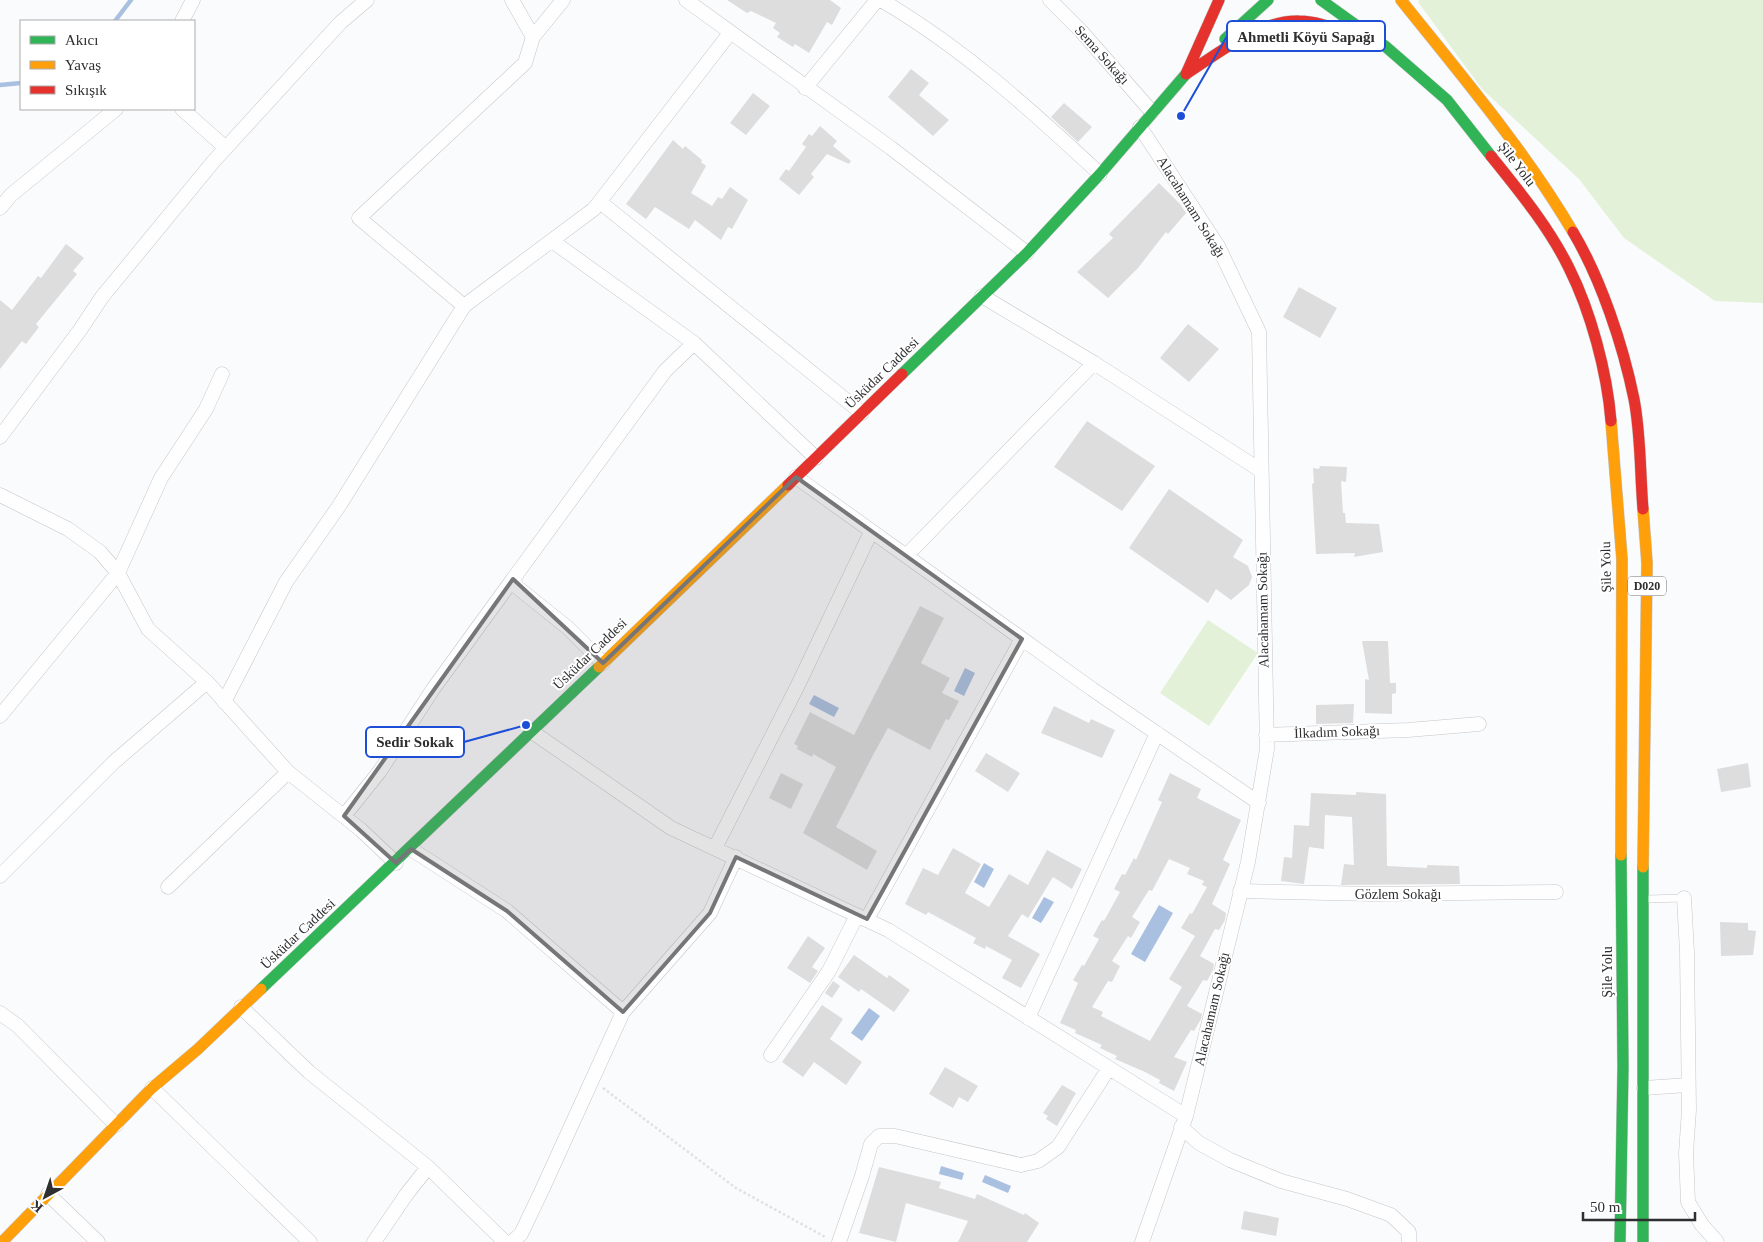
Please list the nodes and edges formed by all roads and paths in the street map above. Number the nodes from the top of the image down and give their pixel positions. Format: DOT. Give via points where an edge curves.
graph roads {
  1 [pos="193,0"];
  2 [pos="366,0"];
  3 [pos="512,0"];
  4 [pos="563,0"];
  5 [pos="686,0"];
  6 [pos="878,0"];
  7 [pos="881,0"];
  8 [pos="1050,0"];
  9 [pos="1205,0"];
  10 [pos="1219,0"];
  11 [pos="1268,0"];
  12 [pos="1320,0"];
  13 [pos="1401,0"];
  14 [pos="183,20"];
  15 [pos="730,33"];
  16 [pos="533,37"];
  17 [pos="1386,46"];
  18 [pos="1186,74"];
  19 [pos="805,88"];
  20 [pos="115,110"];
  21 [pos="183,110"];
  22 [pos="1152,112"];
  23 [pos="1140,127"];
  24 [pos="226,148"];
  25 [pos="1100,174"];
  26 [pos="600,202"];
  27 [pos="0,208"];
  28 [pos="552,241"];
  29 [pos="1026,253"];
  30 [pos="982,296"];
  31 [pos="464,306"];
  32 [pos="694,344"];
  33 [pos="1094,363"];
  34 [pos="222,374"];
  35 [pos="862,413"];
  36 [pos="0,437"];
  37 [pos="816,458"];
  38 [pos="1260,470"];
  39 [pos="796,477"];
  40 [pos="0,495"];
  41 [pos="871,532"];
  42 [pos="907,555"];
  43 [pos="118,573"];
  44 [pos="513,579"];
  45 [pos="1022,639"];
  46 [pos="603,663"];
  47 [pos="207,682"];
  48 [pos="224,702"];
  49 [pos="0,716"];
  50 [pos="1479,724"];
  51 [pos="531,731"];
  52 [pos="1157,733"];
  53 [pos="1266,735"];
  54 [pos="288,772"];
  55 [pos="1259,803"];
  56 [pos="344,816"];
  57 [pos="715,848"];
  58 [pos="411,849"];
  59 [pos="736,858"];
  60 [pos="396,863"];
  61 [pos="0,876"];
  62 [pos="168,887"];
  63 [pos="1240,891"];
  64 [pos="1556,892"];
  65 [pos="1684,898"];
  66 [pos="1642,900"];
  67 [pos="862,917"];
  68 [pos="241,1007"];
  69 [pos="623,1012"];
  70 [pos="0,1013"];
  71 [pos="1028,1018"];
  72 [pos="772,1055"];
  73 [pos="1109,1068"];
  74 [pos="592,1079"];
  75 [pos="1688,1085"];
  76 [pos="152,1088"];
  77 [pos="1644,1088"];
  78 [pos="1184,1122"];
  79 [pos="116,1125"];
  80 [pos="428,1167"];
  81 [pos="48,1194"];
  82 [pos="834,1240"];
  83 [pos="2,1242"];
  84 [pos="98,1242"];
  85 [pos="310,1242"];
  86 [pos="374,1242"];
  87 [pos="505,1242"];
  88 [pos="512,1242"];
  89 [pos="1142,1242"];
  90 [pos="1408,1242"];
  91 [pos="1620,1242"];
  92 [pos="1643,1242"];
  93 [pos="1717,1242"];
  1 -- 14 [label="street"];
  2 -- 24 [label="street" via="341,22"];
  3 -- 16 [label="street"];
  4 -- 16 [label="street"];
  5 -- 15 [label="street"];
  6 -- 19 [label="street"];
  7 -- 25 [label="street" via="966,56"];
  8 -- 22 [label="street, Sema Sokağı"];
  9 -- 18 [label="main road"];
  10 -- 18 [label="main road, Üsküdar Caddesi"];
  11 -- 18 [label="main road, Üsküdar Caddesi"];
  12 -- 17 [label="main road, Şile Yolu / D020"];
  13 -- 66 [label="main road, Şile Yolu / D020" via="1484,104 1560,210 1588,257 1609,310 1634,400 1648,563"];
  15 -- 19 [label="street"];
  15 -- 26 [label="street"];
  16 -- 31 [label="street" via="525,63 358,218"];
  17 -- 18 [label="main road" via="1317,24 1297,21 1262,30"];
  17 -- 91 [label="main road, Şile Yolu / D020" via="1447,100 1530,207 1569,268 1595,336 1610,407 1622,559"];
  18 -- 22 [label="main road, Üsküdar Caddesi"];
  19 -- 29 [label="street" via="892,148"];
  20 -- 27 [label="street" via="11,195"];
  21 -- 24 [label="street"];
  22 -- 23 [label="main road, Üsküdar Caddesi"];
  23 -- 25 [label="main road, Üsküdar Caddesi"];
  23 -- 38 [label="street, Alacahamam Sokağı" via="1218,246 1258,332"];
  24 -- 36 [label="street" via="102,297"];
  25 -- 29 [label="main road, Üsküdar Caddesi"];
  26 -- 28 [label="street"];
  26 -- 35 [label="street"];
  28 -- 31 [label="street"];
  28 -- 32 [label="street"];
  29 -- 30 [label="main road, Üsküdar Caddesi"];
  30 -- 33 [label="street"];
  30 -- 35 [label="main road, Üsküdar Caddesi"];
  31 -- 48 [label="street" via="339,506 286,582"];
  32 -- 37 [label="street"];
  32 -- 44 [label="street" via="665,371"];
  33 -- 38 [label="street"];
  33 -- 42 [label="street"];
  34 -- 43 [label="street" via="206,409 160,478"];
  35 -- 37 [label="main road, Üsküdar Caddesi"];
  37 -- 39 [label="main road, Üsküdar Caddesi"];
  38 -- 53 [label="street, Alacahamam Sokağı"];
  39 -- 41 [label="street"];
  39 -- 46 [label="main road, Üsküdar Caddesi"];
  40 -- 43 [label="street" via="68,529 100,552"];
  41 -- 42 [label="street"];
  41 -- 57 [label="street"];
  42 -- 45 [label="street"];
  43 -- 47 [label="street" via="148,629"];
  43 -- 49 [label="street"];
  44 -- 46 [label="street" via="517,587 568,628"];
  44 -- 56 [label="street" via="433,688 380,770"];
  45 -- 52 [label="street"];
  45 -- 67 [label="street"];
  46 -- 51 [label="main road, Üsküdar Caddesi"];
  47 -- 48 [label="street"];
  47 -- 61 [label="street" via="114,762"];
  48 -- 54 [label="street"];
  50 -- 53 [label="street, İlkadım Sokağı"];
  51 -- 57 [label="street" via="671,828"];
  51 -- 58 [label="main road, Üsküdar Caddesi"];
  52 -- 55 [label="street"];
  52 -- 71 [label="street"];
  53 -- 55 [label="street, Alacahamam Sokağı"];
  54 -- 56 [label="street"];
  54 -- 62 [label="street"];
  55 -- 63 [label="street, Alacahamam Sokağı"];
  56 -- 60 [label="street"];
  57 -- 59 [label="street"];
  58 -- 60 [label="main road, Üsküdar Caddesi"];
  58 -- 69 [label="street" via="507,911"];
  59 -- 67 [label="street"];
  59 -- 69 [label="street" via="710,913"];
  60 -- 68 [label="main road, Üsküdar Caddesi"];
  63 -- 64 [label="street, Gözlem Sokağı" via="1373,894"];
  63 -- 78 [label="street, Alacahamam Sokağı"];
  65 -- 66 [label="lane"];
  65 -- 75 [label="street"];
  66 -- 77 [label="main road, Şile Yolu / D020"];
  67 -- 71 [label="street"];
  67 -- 72 [label="street"];
  68 -- 76 [label="main road, Üsküdar Caddesi"];
  68 -- 80 [label="street" via="309,1072"];
  69 -- 74 [label="street"];
  70 -- 79 [label="street" via="18,1026"];
  71 -- 73 [label="street"];
  73 -- 78 [label="street"];
  73 -- 82 [label="street" via="1058,1147 1038,1161 1021,1164 895,1136 879,1136 871,1144 862,1176"];
  74 -- 82 [label="path" via="736,1188"];
  74 -- 88 [label="street" via="520,1234"];
  75 -- 77 [label="street"];
  75 -- 93 [label="street" via="1688,1202"];
  76 -- 79 [label="main road, Üsküdar Caddesi"];
  76 -- 85 [label="street"];
  77 -- 92 [label="main road, Şile Yolu / D020"];
  78 -- 89 [label="street, Alacahamam Sokağı"];
  78 -- 90 [label="street" via="1200,1143 1230,1160 1280,1182 1348,1199 1392,1215 1409,1232"];
  79 -- 81 [label="main road, Üsküdar Caddesi"];
  80 -- 86 [label="street"];
  80 -- 87 [label="street"];
  81 -- 83 [label="main road, Üsküdar Caddesi"];
  81 -- 84 [label="street"];
}
